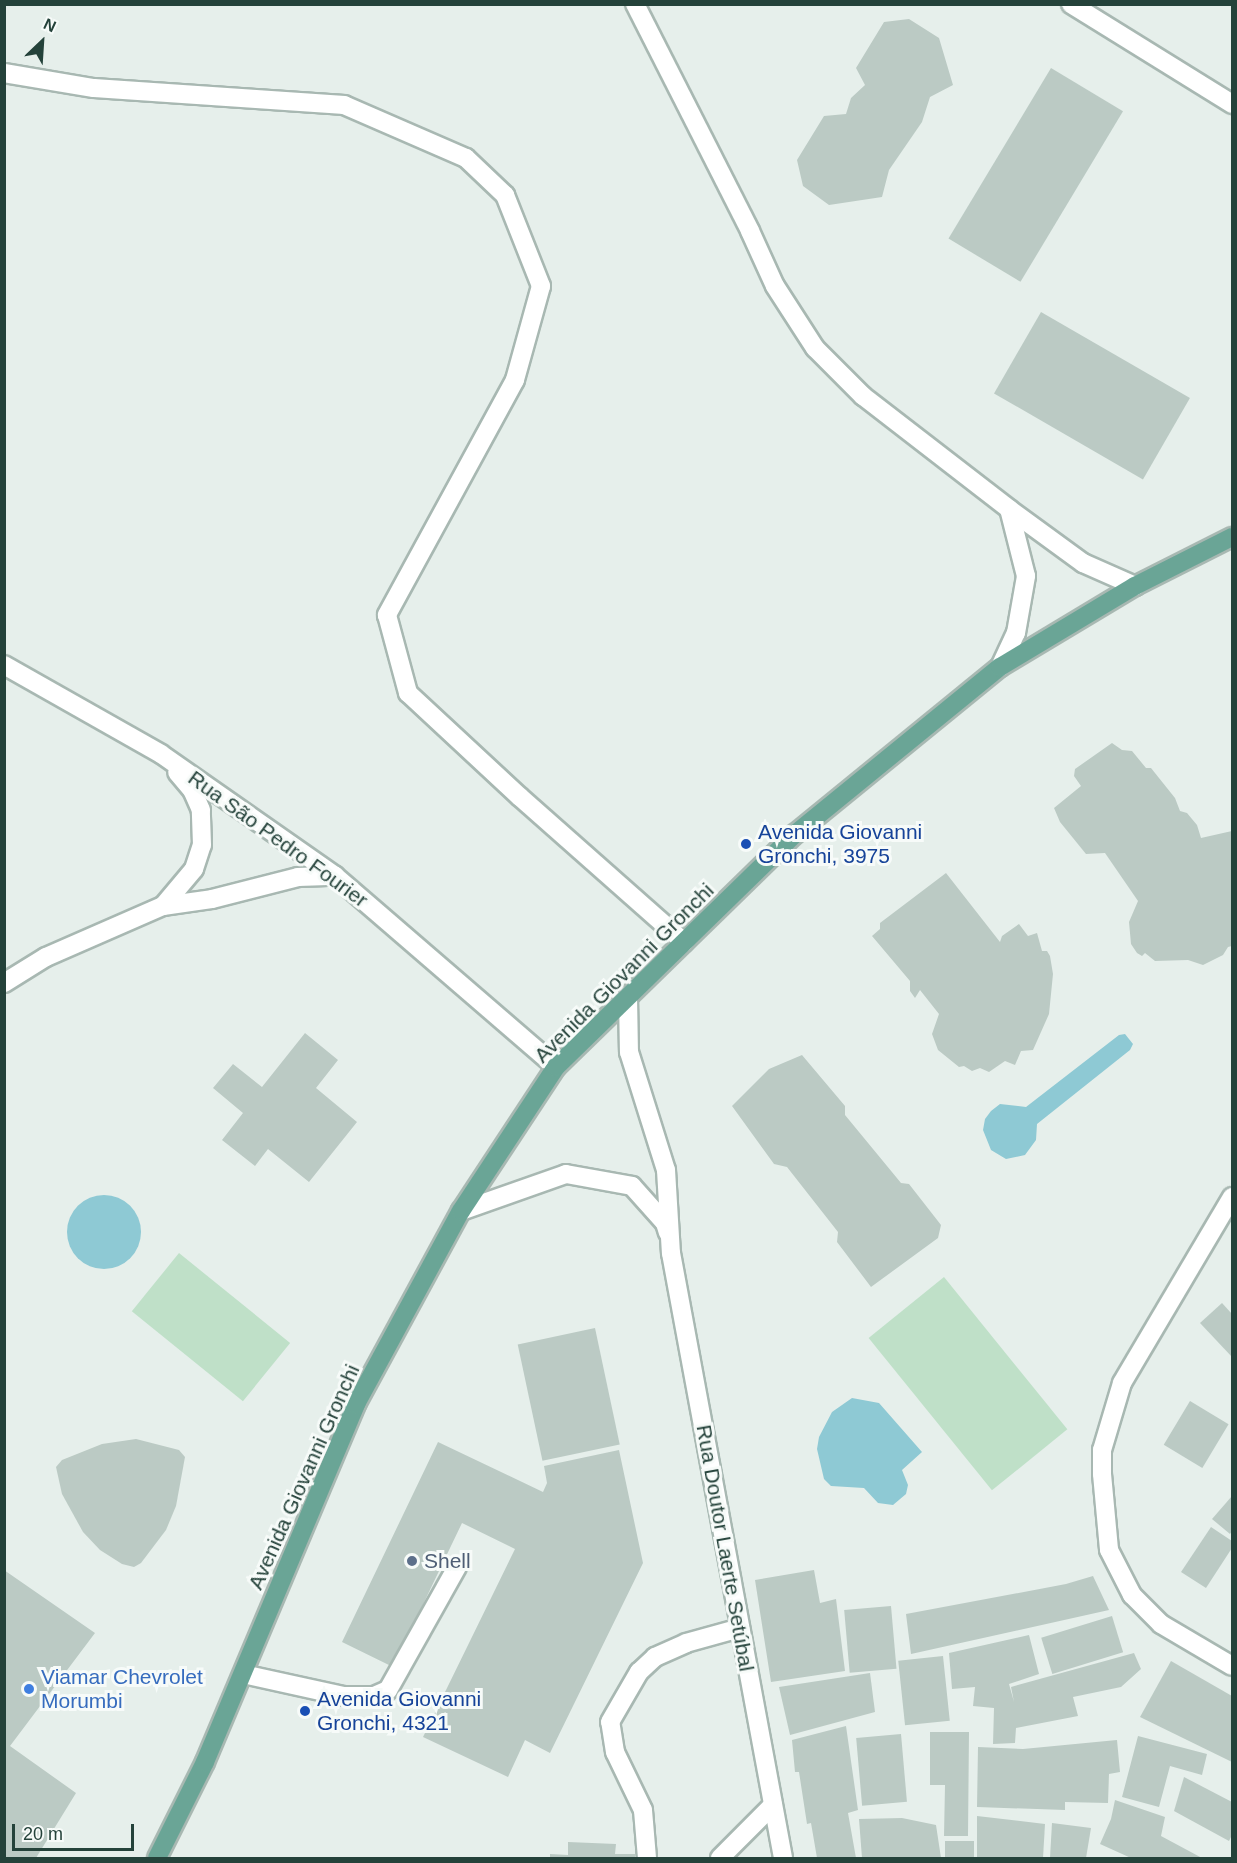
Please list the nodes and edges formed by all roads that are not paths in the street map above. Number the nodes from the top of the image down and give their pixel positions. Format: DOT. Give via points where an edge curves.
graph roads {
  1 [pos="635,4"];
  2 [pos="1071,4"];
  3 [pos="4,73"];
  4 [pos="1233,104"];
  5 [pos="1009,509"];
  6 [pos="1233,537"];
  7 [pos="1135,586"];
  8 [pos="4,665"];
  9 [pos="1000,668"];
  10 [pos="161,754"];
  11 [pos="335,876"];
  12 [pos="163,906"];
  13 [pos="684,942"];
  14 [pos="4,983"];
  15 [pos="628,997"];
  16 [pos="556,1067"];
  17 [pos="1233,1197"];
  18 [pos="462,1211"];
  19 [pos="670,1245"];
  20 [pos="457,1567"];
  21 [pos="740,1628"];
  22 [pos="1233,1666"];
  23 [pos="243,1674"];
  24 [pos="773,1805"];
  25 [pos="157,1858"];
  26 [pos="647,1858"];
  27 [pos="720,1858"];
  28 [pos="783,1858"];
  1 -- 5 [label="street" via="775,286 815,348 863,396"];
  2 -- 4 [label="street"];
  3 -- 13 [label="street" via="94,88 344,105 466,158 505,195 541,286 515,380 387,615 408,693"];
  5 -- 7 [label="street" via="1083,563"];
  5 -- 9 [label="street" via="1026,576 1016,633"];
  6 -- 7 [label="main road, Avenida Giovanni Gronchi"];
  7 -- 9 [label="main road, Avenida Giovanni Gronchi"];
  8 -- 10 [label="street, Rua São Pedro Fourier"];
  9 -- 13 [label="main road, Avenida Giovanni Gronchi" via="795,834"];
  10 -- 11 [label="street, Rua São Pedro Fourier"];
  10 -- 12 [label="street" via="192,790 201,810 202,845 194,869"];
  11 -- 12 [label="street" via="298,877 212,900"];
  11 -- 16 [label="street, Rua São Pedro Fourier"];
  12 -- 14 [label="street" via="46,957"];
  13 -- 15 [label="main road, Avenida Giovanni Gronchi"];
  15 -- 16 [label="main road, Avenida Giovanni Gronchi"];
  15 -- 19 [label="street, Rua Doutor Laerte Setúbal" via="629,1052 666,1170"];
  16 -- 18 [label="main road, Avenida Giovanni Gronchi"];
  17 -- 22 [label="street" via="1122,1383 1102,1450 1101,1474 1109,1550 1127,1588 1161,1624"];
  18 -- 19 [label="street, Rua Doutor Laerte Setúbal" via="566,1174 598,1177 632,1186 665,1223"];
  18 -- 23 [label="main road, Avenida Giovanni Gronchi" via="356,1404"];
  19 -- 21 [label="street, Rua Doutor Laerte Setúbal"];
  20 -- 23 [label="street" via="388,1690 374,1696 343,1695"];
  21 -- 24 [label="street, Rua Doutor Laerte Setúbal"];
  21 -- 26 [label="street" via="686,1643 655,1657 639,1672 610,1722 615,1752 643,1810"];
  23 -- 25 [label="main road, Avenida Giovanni Gronchi"];
  24 -- 27 [label="street"];
  24 -- 28 [label="street, Rua Doutor Laerte Setúbal"];
}
